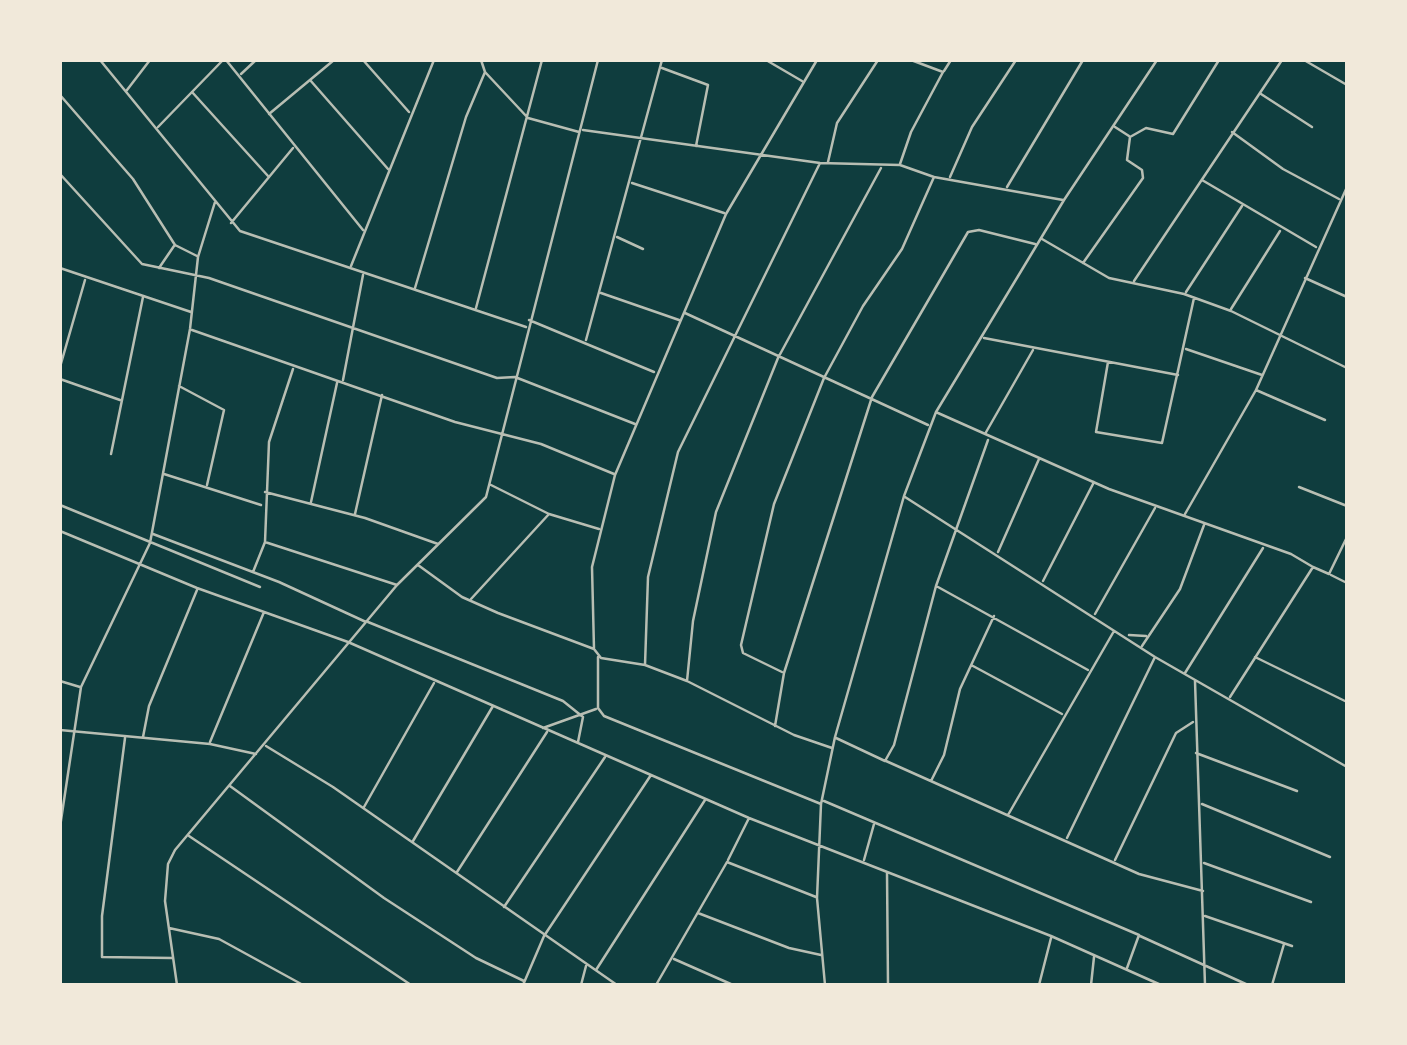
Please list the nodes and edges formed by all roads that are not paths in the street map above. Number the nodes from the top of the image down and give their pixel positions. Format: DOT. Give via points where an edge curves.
graph roads {
  1 [pos="100,60"];
  2 [pos="150,60"];
  3 [pos="224,60"];
  4 [pos="256,60"];
  5 [pos="334,60"];
  6 [pos="362,60"];
  7 [pos="434,60"];
  8 [pos="481,60"];
  9 [pos="542,60"];
  10 [pos="598,60"];
  11 [pos="662,60"];
  12 [pos="766,60"];
  13 [pos="818,60"];
  14 [pos="878,60"];
  15 [pos="911,60"];
  16 [pos="951,60"];
  17 [pos="1016,60"];
  18 [pos="1083,60"];
  19 [pos="1157,60"];
  20 [pos="1219,60"];
  21 [pos="1282,60"];
  22 [pos="1304,60"];
  23 [pos="660,68"];
  24 [pos="485,72"];
  25 [pos="943,72"];
  26 [pos="240,76"];
  27 [pos="310,80"];
  28 [pos="803,82"];
  29 [pos="1347,85"];
  30 [pos="127,91"];
  31 [pos="192,92"];
  32 [pos="1260,93"];
  33 [pos="60,95"];
  34 [pos="410,114"];
  35 [pos="268,115"];
  36 [pos="528,118"];
  37 [pos="1113,126"];
  38 [pos="1312,127"];
  39 [pos="158,128"];
  40 [pos="581,131"];
  41 [pos="1232,132"];
  42 [pos="1130,137"];
  43 [pos="642,140"];
  44 [pos="294,146"];
  45 [pos="695,148"];
  46 [pos="758,155"];
  47 [pos="820,163"];
  48 [pos="827,164"];
  49 [pos="900,165"];
  50 [pos="881,168"];
  51 [pos="390,171"];
  52 [pos="60,174"];
  53 [pos="268,176"];
  54 [pos="934,177"];
  55 [pos="950,178"];
  56 [pos="1201,179"];
  57 [pos="630,183"];
  58 [pos="1007,187"];
  59 [pos="1347,187"];
  60 [pos="1064,200"];
  61 [pos="1340,200"];
  62 [pos="215,202"];
  63 [pos="1243,205"];
  64 [pos="726,214"];
  65 [pos="230,224"];
  66 [pos="1282,230"];
  67 [pos="364,231"];
  68 [pos="615,237"];
  69 [pos="1041,238"];
  70 [pos="175,244"];
  71 [pos="1037,245"];
  72 [pos="1318,248"];
  73 [pos="642,249"];
  74 [pos="198,257"];
  75 [pos="1083,264"];
  76 [pos="60,268"];
  77 [pos="350,268"];
  78 [pos="157,270"];
  79 [pos="363,272"];
  80 [pos="197,275"];
  81 [pos="86,278"];
  82 [pos="1304,278"];
  83 [pos="1133,282"];
  84 [pos="414,288"];
  85 [pos="600,292"];
  86 [pos="1184,294"];
  87 [pos="1347,297"];
  88 [pos="143,298"];
  89 [pos="1194,298"];
  90 [pos="476,310"];
  91 [pos="1231,310"];
  92 [pos="192,312"];
  93 [pos="684,312"];
  94 [pos="529,320"];
  95 [pos="680,320"];
  96 [pos="60,325"];
  97 [pos="352,327"];
  98 [pos="528,327"];
  99 [pos="71,328"];
  100 [pos="190,329"];
  101 [pos="1280,334"];
  102 [pos="982,337"];
  103 [pos="732,338"];
  104 [pos="586,340"];
  105 [pos="1184,348"];
  106 [pos="1034,349"];
  107 [pos="778,358"];
  108 [pos="1108,362"];
  109 [pos="60,367"];
  110 [pos="294,368"];
  111 [pos="1347,368"];
  112 [pos="656,373"];
  113 [pos="1179,376"];
  114 [pos="1262,376"];
  115 [pos="516,377"];
  116 [pos="824,378"];
  117 [pos="60,379"];
  118 [pos="340,381"];
  119 [pos="178,386"];
  120 [pos="1256,390"];
  121 [pos="382,394"];
  122 [pos="872,398"];
  123 [pos="121,401"];
  124 [pos="936,412"];
  125 [pos="1326,420"];
  126 [pos="636,424"];
  127 [pos="929,426"];
  128 [pos="504,434"];
  129 [pos="986,437"];
  130 [pos="112,454"];
  131 [pos="1040,458"];
  132 [pos="163,474"];
  133 [pos="615,475"];
  134 [pos="1095,481"];
  135 [pos="207,485"];
  136 [pos="491,485"];
  137 [pos="1299,486"];
  138 [pos="265,492"];
  139 [pos="904,496"];
  140 [pos="311,503"];
  141 [pos="60,505"];
  142 [pos="263,506"];
  143 [pos="1156,506"];
  144 [pos="1347,506"];
  145 [pos="549,514"];
  146 [pos="355,515"];
  147 [pos="1184,515"];
  148 [pos="1205,524"];
  149 [pos="955,527"];
  150 [pos="600,529"];
  151 [pos="60,531"];
  152 [pos="152,533"];
  153 [pos="1347,536"];
  154 [pos="265,542"];
  155 [pos="150,543"];
  156 [pos="440,544"];
  157 [pos="1264,547"];
  158 [pos="997,553"];
  159 [pos="141,563"];
  160 [pos="417,565"];
  161 [pos="1312,567"];
  162 [pos="252,574"];
  163 [pos="1329,574"];
  164 [pos="1043,581"];
  165 [pos="1347,583"];
  166 [pos="396,586"];
  167 [pos="936,586"];
  168 [pos="260,587"];
  169 [pos="198,588"];
  170 [pos="470,600"];
  171 [pos="264,612"];
  172 [pos="994,616"];
  173 [pos="1094,616"];
  174 [pos="366,622"];
  175 [pos="1115,629"];
  176 [pos="1125,635"];
  177 [pos="1148,636"];
  178 [pos="348,642"];
  179 [pos="1142,646"];
  180 [pos="594,649"];
  181 [pos="598,656"];
  182 [pos="1155,656"];
  183 [pos="1254,656"];
  184 [pos="645,665"];
  185 [pos="971,666"];
  186 [pos="1090,670"];
  187 [pos="1185,672"];
  188 [pos="784,673"];
  189 [pos="1195,680"];
  190 [pos="60,681"];
  191 [pos="434,682"];
  192 [pos="687,682"];
  193 [pos="81,687"];
  194 [pos="1229,699"];
  195 [pos="1347,702"];
  196 [pos="493,705"];
  197 [pos="598,708"];
  198 [pos="1063,714"];
  199 [pos="582,715"];
  200 [pos="1194,721"];
  201 [pos="775,726"];
  202 [pos="72,729"];
  203 [pos="546,729"];
  204 [pos="60,730"];
  205 [pos="834,737"];
  206 [pos="125,738"];
  207 [pos="143,739"];
  208 [pos="578,743"];
  209 [pos="210,744"];
  210 [pos="264,745"];
  211 [pos="833,749"];
  212 [pos="257,754"];
  213 [pos="1196,754"];
  214 [pos="606,756"];
  215 [pos="885,761"];
  216 [pos="1347,767"];
  217 [pos="651,775"];
  218 [pos="60,781"];
  219 [pos="68,782"];
  220 [pos="931,782"];
  221 [pos="229,786"];
  222 [pos="1298,791"];
  223 [pos="706,798"];
  224 [pos="822,802"];
  225 [pos="1201,804"];
  226 [pos="364,808"];
  227 [pos="1008,816"];
  228 [pos="749,818"];
  229 [pos="874,823"];
  230 [pos="60,827"];
  231 [pos="187,834"];
  232 [pos="1066,840"];
  233 [pos="412,842"];
  234 [pos="820,846"];
  235 [pos="1330,858"];
  236 [pos="727,862"];
  237 [pos="1113,862"];
  238 [pos="863,863"];
  239 [pos="1204,863"];
  240 [pos="887,872"];
  241 [pos="456,873"];
  242 [pos="1203,891"];
  243 [pos="817,898"];
  244 [pos="1311,902"];
  245 [pos="504,907"];
  246 [pos="698,913"];
  247 [pos="1204,915"];
  248 [pos="168,928"];
  249 [pos="544,936"];
  250 [pos="1051,936"];
  251 [pos="1139,936"];
  252 [pos="1284,944"];
  253 [pos="1292,946"];
  254 [pos="823,956"];
  255 [pos="1094,956"];
  256 [pos="173,958"];
  257 [pos="673,958"];
  258 [pos="587,964"];
  259 [pos="1205,966"];
  260 [pos="1126,970"];
  261 [pos="596,971"];
  262 [pos="523,983"];
  263 [pos="178,985"];
  264 [pos="303,985"];
  265 [pos="412,985"];
  266 [pos="582,985"];
  267 [pos="617,985"];
  268 [pos="656,985"];
  269 [pos="732,985"];
  270 [pos="826,985"];
  271 [pos="888,985"];
  272 [pos="1039,985"];
  273 [pos="1091,985"];
  274 [pos="1161,985"];
  275 [pos="1206,985"];
  276 [pos="1248,985"];
  277 [pos="1272,985"];
  1 -- 30 [label="street"];
  2 -- 30 [label="street"];
  3 -- 26 [label="street"];
  3 -- 31 [label="street"];
  4 -- 26 [label="street"];
  5 -- 27 [label="street"];
  6 -- 34 [label="street"];
  7 -- 34 [label="street"];
  8 -- 24 [label="street"];
  9 -- 36 [label="street"];
  10 -- 40 [label="street"];
  11 -- 23 [label="street"];
  12 -- 28 [label="street"];
  13 -- 28 [label="street"];
  14 -- 48 [label="street" via="837,123"];
  15 -- 25 [label="street"];
  16 -- 25 [label="street"];
  17 -- 55 [label="street" via="972,127"];
  18 -- 58 [label="street"];
  19 -- 37 [label="street"];
  20 -- 42 [label="street" via="1173,134 1146,128"];
  21 -- 32 [label="street"];
  22 -- 29 [label="street"];
  23 -- 43 [label="street"];
  23 -- 45 [label="street" via="708,86"];
  24 -- 36 [label="street"];
  24 -- 84 [label="street"];
  25 -- 49 [label="street"];
  26 -- 35 [label="street"];
  27 -- 35 [label="street"];
  27 -- 51 [label="street"];
  28 -- 46 [label="street"];
  30 -- 39 [label="street"];
  31 -- 39 [label="street"];
  31 -- 53 [label="street"];
  32 -- 38 [label="street"];
  32 -- 41 [label="street"];
  33 -- 70 [label="street" via="133,180"];
  34 -- 51 [label="street"];
  35 -- 44 [label="street"];
  36 -- 40 [label="street"];
  36 -- 90 [label="street"];
  37 -- 42 [label="street"];
  37 -- 60 [label="street"];
  39 -- 62 [label="street"];
  40 -- 43 [label="street"];
  40 -- 94 [label="street"];
  41 -- 56 [label="street"];
  41 -- 61 [label="street"];
  42 -- 75 [label="street" via="1125,151 1143,178"];
  43 -- 45 [label="street"];
  43 -- 57 [label="street"];
  44 -- 53 [label="street"];
  44 -- 67 [label="street"];
  45 -- 46 [label="street"];
  46 -- 47 [label="street"];
  46 -- 64 [label="street"];
  47 -- 48 [label="street"];
  47 -- 103 [label="street"];
  48 -- 50 [label="street"];
  49 -- 50 [label="street"];
  49 -- 54 [label="street"];
  50 -- 107 [label="street"];
  51 -- 67 [label="street"];
  52 -- 78 [label="street" via="121,244"];
  53 -- 65 [label="street"];
  54 -- 55 [label="street"];
  54 -- 116 [label="street" via="902,249"];
  55 -- 58 [label="street"];
  56 -- 63 [label="street"];
  56 -- 83 [label="street"];
  57 -- 64 [label="street"];
  57 -- 68 [label="street"];
  58 -- 60 [label="street"];
  59 -- 61 [label="street"];
  60 -- 69 [label="street"];
  61 -- 72 [label="street"];
  62 -- 65 [label="street"];
  62 -- 74 [label="street"];
  63 -- 66 [label="street"];
  63 -- 86 [label="street"];
  64 -- 93 [label="street"];
  65 -- 77 [label="street"];
  66 -- 72 [label="street"];
  66 -- 91 [label="street"];
  67 -- 77 [label="street"];
  68 -- 73 [label="street"];
  68 -- 85 [label="street"];
  69 -- 71 [label="street"];
  69 -- 75 [label="street"];
  70 -- 74 [label="street"];
  70 -- 78 [label="street"];
  71 -- 102 [label="street"];
  71 -- 122 [label="street" via="968,232"];
  72 -- 82 [label="street"];
  74 -- 80 [label="street"];
  75 -- 83 [label="street"];
  76 -- 81 [label="street"];
  77 -- 79 [label="street"];
  78 -- 80 [label="street"];
  79 -- 84 [label="street"];
  79 -- 97 [label="street"];
  80 -- 92 [label="street"];
  80 -- 97 [label="street"];
  81 -- 88 [label="street"];
  81 -- 99 [label="street"];
  82 -- 87 [label="street"];
  82 -- 101 [label="street"];
  83 -- 86 [label="street"];
  84 -- 90 [label="street"];
  85 -- 95 [label="street"];
  85 -- 104 [label="street"];
  86 -- 89 [label="street"];
  88 -- 92 [label="street"];
  88 -- 123 [label="street"];
  89 -- 91 [label="street"];
  89 -- 105 [label="street"];
  90 -- 98 [label="street"];
  91 -- 101 [label="street"];
  92 -- 100 [label="street"];
  93 -- 95 [label="street"];
  93 -- 103 [label="street"];
  94 -- 98 [label="street"];
  94 -- 104 [label="street"];
  95 -- 112 [label="street"];
  96 -- 99 [label="street"];
  97 -- 115 [label="street" via="497,378"];
  97 -- 118 [label="street"];
  98 -- 115 [label="street"];
  99 -- 109 [label="street"];
  100 -- 110 [label="street"];
  100 -- 119 [label="street"];
  101 -- 111 [label="street"];
  101 -- 114 [label="street"];
  102 -- 106 [label="street"];
  102 -- 124 [label="street"];
  103 -- 107 [label="street"];
  103 -- 184 [label="street" via="678,452 648,577"];
  104 -- 112 [label="street"];
  105 -- 113 [label="street"];
  105 -- 114 [label="street"];
  106 -- 108 [label="street"];
  106 -- 129 [label="street"];
  107 -- 116 [label="street"];
  107 -- 192 [label="street" via="716,512 692,622"];
  108 -- 113 [label="street"];
  108 -- 113 [label="street" via="1096,430 1113,438 1162,443"];
  110 -- 118 [label="street"];
  110 -- 138 [label="street" via="269,442"];
  112 -- 126 [label="street"];
  114 -- 120 [label="street"];
  115 -- 126 [label="street"];
  115 -- 128 [label="street"];
  116 -- 122 [label="street"];
  116 -- 188 [label="street" via="774,504 740,645 743,653"];
  117 -- 123 [label="street"];
  118 -- 121 [label="street"];
  118 -- 140 [label="street"];
  119 -- 132 [label="street"];
  119 -- 135 [label="street" via="224,410"];
  120 -- 125 [label="street"];
  120 -- 147 [label="street"];
  121 -- 128 [label="street"];
  121 -- 146 [label="street"];
  122 -- 127 [label="street"];
  122 -- 188 [label="street"];
  123 -- 130 [label="street"];
  124 -- 127 [label="street"];
  124 -- 129 [label="street"];
  126 -- 133 [label="street"];
  127 -- 139 [label="street"];
  128 -- 133 [label="street"];
  128 -- 136 [label="street"];
  129 -- 131 [label="street"];
  129 -- 149 [label="street"];
  131 -- 134 [label="street"];
  131 -- 158 [label="street"];
  132 -- 135 [label="street"];
  132 -- 152 [label="street"];
  133 -- 150 [label="street"];
  134 -- 143 [label="street"];
  134 -- 164 [label="street"];
  135 -- 142 [label="street"];
  136 -- 145 [label="street"];
  136 -- 156 [label="street"];
  137 -- 144 [label="street"];
  138 -- 140 [label="street"];
  138 -- 142 [label="street"];
  139 -- 149 [label="street"];
  139 -- 205 [label="street"];
  140 -- 146 [label="street"];
  141 -- 155 [label="street"];
  142 -- 154 [label="street"];
  143 -- 147 [label="street"];
  143 -- 173 [label="street"];
  145 -- 150 [label="street"];
  145 -- 170 [label="street"];
  146 -- 156 [label="street"];
  147 -- 148 [label="street"];
  148 -- 157 [label="street"];
  148 -- 177 [label="street" via="1180,589"];
  149 -- 158 [label="street"];
  149 -- 167 [label="street"];
  150 -- 180 [label="street" via="592,567"];
  151 -- 159 [label="street"];
  152 -- 155 [label="street"];
  152 -- 162 [label="street"];
  153 -- 163 [label="street"];
  154 -- 162 [label="street"];
  154 -- 166 [label="street"];
  155 -- 159 [label="street"];
  155 -- 168 [label="street"];
  156 -- 160 [label="street"];
  157 -- 161 [label="street"];
  157 -- 187 [label="street"];
  158 -- 164 [label="street"];
  159 -- 169 [label="street"];
  159 -- 193 [label="street"];
  160 -- 166 [label="street"];
  160 -- 170 [label="street"];
  161 -- 163 [label="street"];
  161 -- 183 [label="street"];
  162 -- 174 [label="street"];
  163 -- 165 [label="street"];
  164 -- 173 [label="street"];
  166 -- 174 [label="street"];
  167 -- 172 [label="street"];
  167 -- 215 [label="street"];
  169 -- 171 [label="street"];
  169 -- 207 [label="street"];
  170 -- 180 [label="street"];
  171 -- 178 [label="street"];
  171 -- 209 [label="street"];
  172 -- 185 [label="street"];
  172 -- 186 [label="street"];
  173 -- 175 [label="street"];
  174 -- 178 [label="street"];
  174 -- 199 [label="street" via="548,694"];
  175 -- 176 [label="street"];
  175 -- 186 [label="street"];
  176 -- 177 [label="street"];
  176 -- 179 [label="street"];
  177 -- 179 [label="street"];
  178 -- 191 [label="street"];
  178 -- 210 [label="street"];
  179 -- 182 [label="street"];
  180 -- 181 [label="street"];
  181 -- 184 [label="street"];
  181 -- 197 [label="street"];
  182 -- 187 [label="street"];
  182 -- 232 [label="street"];
  183 -- 194 [label="street"];
  183 -- 195 [label="street"];
  184 -- 192 [label="street"];
  185 -- 198 [label="street"];
  185 -- 220 [label="street"];
  186 -- 198 [label="street"];
  187 -- 189 [label="street"];
  188 -- 201 [label="street"];
  189 -- 194 [label="street"];
  189 -- 200 [label="street"];
  190 -- 193 [label="street"];
  191 -- 196 [label="street"];
  191 -- 226 [label="street"];
  192 -- 201 [label="street"];
  193 -- 202 [label="street"];
  194 -- 216 [label="street"];
  196 -- 203 [label="street"];
  196 -- 233 [label="street"];
  197 -- 199 [label="street"];
  197 -- 224 [label="street" via="626,728"];
  198 -- 227 [label="street"];
  199 -- 203 [label="street"];
  199 -- 208 [label="street"];
  200 -- 213 [label="street"];
  200 -- 237 [label="street" via="1176,732"];
  201 -- 211 [label="street"];
  202 -- 204 [label="street"];
  202 -- 206 [label="street"];
  202 -- 219 [label="street"];
  203 -- 208 [label="street"];
  203 -- 241 [label="street"];
  205 -- 211 [label="street"];
  205 -- 215 [label="street"];
  206 -- 207 [label="street"];
  206 -- 256 [label="street" via="102,957"];
  207 -- 209 [label="street"];
  208 -- 214 [label="street"];
  209 -- 212 [label="street"];
  210 -- 212 [label="street"];
  210 -- 226 [label="street"];
  211 -- 224 [label="street"];
  212 -- 221 [label="street"];
  213 -- 222 [label="street"];
  213 -- 225 [label="street"];
  214 -- 217 [label="street"];
  214 -- 245 [label="street"];
  215 -- 220 [label="street"];
  217 -- 223 [label="street"];
  217 -- 249 [label="street"];
  218 -- 219 [label="street"];
  219 -- 230 [label="street"];
  220 -- 227 [label="street"];
  221 -- 231 [label="street"];
  221 -- 262 [label="street" via="384,898"];
  223 -- 228 [label="street"];
  223 -- 261 [label="street"];
  224 -- 229 [label="street"];
  224 -- 234 [label="street"];
  225 -- 235 [label="street"];
  225 -- 239 [label="street"];
  226 -- 233 [label="street"];
  227 -- 232 [label="street"];
  228 -- 234 [label="street"];
  228 -- 236 [label="street"];
  229 -- 238 [label="street"];
  229 -- 251 [label="street"];
  231 -- 248 [label="street" via="168,864"];
  231 -- 265 [label="street"];
  232 -- 237 [label="street"];
  233 -- 241 [label="street"];
  234 -- 238 [label="street"];
  234 -- 243 [label="street"];
  236 -- 243 [label="street"];
  236 -- 246 [label="street"];
  237 -- 242 [label="street"];
  238 -- 240 [label="street"];
  239 -- 242 [label="street"];
  239 -- 244 [label="street"];
  240 -- 250 [label="street"];
  240 -- 271 [label="street"];
  241 -- 245 [label="street"];
  242 -- 247 [label="street"];
  243 -- 254 [label="street"];
  245 -- 249 [label="street"];
  246 -- 254 [label="street"];
  246 -- 257 [label="street"];
  247 -- 252 [label="street"];
  247 -- 259 [label="street"];
  248 -- 256 [label="street"];
  248 -- 264 [label="street" via="219,939"];
  249 -- 258 [label="street"];
  249 -- 262 [label="street"];
  250 -- 255 [label="street"];
  250 -- 272 [label="street"];
  251 -- 259 [label="street"];
  251 -- 260 [label="street"];
  252 -- 253 [label="street"];
  252 -- 277 [label="street"];
  254 -- 270 [label="street"];
  255 -- 260 [label="street"];
  255 -- 273 [label="street"];
  256 -- 263 [label="street"];
  257 -- 268 [label="street"];
  257 -- 269 [label="street"];
  258 -- 261 [label="street"];
  258 -- 266 [label="street"];
  259 -- 275 [label="street"];
  259 -- 276 [label="street"];
  260 -- 274 [label="street"];
  261 -- 267 [label="street"];
}
